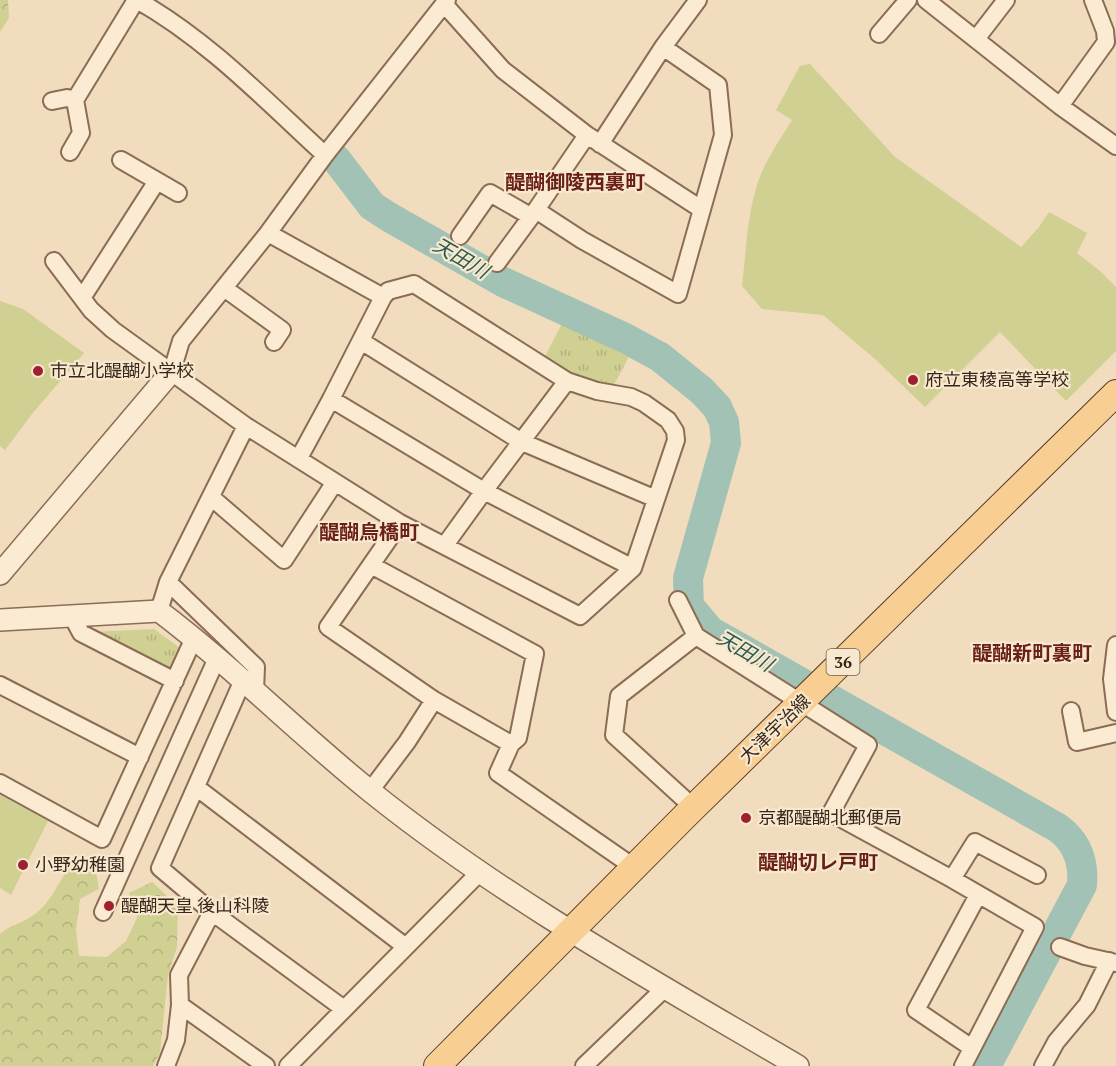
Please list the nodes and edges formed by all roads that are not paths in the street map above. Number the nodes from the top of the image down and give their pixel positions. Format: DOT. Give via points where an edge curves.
graph roads {
  1 [pos="137,0"];
  2 [pos="698,0"];
  3 [pos="908,0"];
  4 [pos="926,0"];
  5 [pos="1006,0"];
  6 [pos="1093,0"];
  7 [pos="445,2"];
  8 [pos="879,34"];
  9 [pos="976,39"];
  10 [pos="663,46"];
  11 [pos="75,99"];
  12 [pos="52,102"];
  13 [pos="1060,106"];
  14 [pos="593,140"];
  15 [pos="1116,146"];
  16 [pos="70,152"];
  17 [pos="325,155"];
  18 [pos="121,160"];
  19 [pos="157,181"];
  20 [pos="178,193"];
  21 [pos="701,209"];
  22 [pos="533,213"];
  23 [pos="268,233"];
  24 [pos="460,236"];
  25 [pos="54,261"];
  26 [pos="497,263"];
  27 [pos="224,288"];
  28 [pos="82,297"];
  29 [pos="383,297"];
  30 [pos="361,341"];
  31 [pos="274,342"];
  32 [pos="172,371"];
  33 [pos="567,381"];
  34 [pos="1116,393"];
  35 [pos="331,399"];
  36 [pos="246,426"];
  37 [pos="522,442"];
  38 [pos="299,458"];
  39 [pos="335,482"];
  40 [pos="484,490"];
  41 [pos="211,496"];
  42 [pos="656,499"];
  43 [pos="400,523"];
  44 [pos="445,545"];
  45 [pos="371,565"];
  46 [pos="633,568"];
  47 [pos="0,573"];
  48 [pos="168,582"];
  49 [pos="678,600"];
  50 [pos="159,611"];
  51 [pos="72,616"];
  52 [pos="0,620"];
  53 [pos="696,636"];
  54 [pos="194,638"];
  55 [pos="1116,645"];
  56 [pos="218,658"];
  57 [pos="174,681"];
  58 [pos="0,684"];
  59 [pos="249,685"];
  60 [pos="434,700"];
  61 [pos="802,703"];
  62 [pos="1071,711"];
  63 [pos="1116,712"];
  64 [pos="1116,733"];
  65 [pos="511,744"];
  66 [pos="140,757"];
  67 [pos="0,783"];
  68 [pos="196,787"];
  69 [pos="370,791"];
  70 [pos="694,808"];
  71 [pos="634,868"];
  72 [pos="480,873"];
  73 [pos="1037,875"];
  74 [pos="952,879"];
  75 [pos="978,895"];
  76 [pos="103,912"];
  77 [pos="212,912"];
  78 [pos="572,932"];
  79 [pos="406,947"];
  80 [pos="1060,947"];
  81 [pos="1113,962"];
  82 [pos="666,988"];
  83 [pos="180,1005"];
  84 [pos="344,1010"];
  85 [pos="972,1048"];
  86 [pos="446,1064"];
  87 [pos="590,1064"];
  88 [pos="166,1066"];
  89 [pos="266,1066"];
  90 [pos="288,1066"];
  91 [pos="798,1066"];
  92 [pos="963,1066"];
  93 [pos="1043,1066"];
  1 -- 11 [label="street"];
  1 -- 17 [label="street" via="208,48"];
  2 -- 10 [label="street"];
  3 -- 8 [label="street"];
  4 -- 9 [label="street"];
  5 -- 9 [label="street"];
  6 -- 13 [label="street" via="1106,42"];
  7 -- 14 [label="street" via="502,70"];
  7 -- 17 [label="street"];
  9 -- 13 [label="street"];
  10 -- 14 [label="street"];
  10 -- 21 [label="street" via="718,85 723,135"];
  11 -- 12 [label="street"];
  11 -- 16 [label="street" via="81,133"];
  13 -- 15 [label="street"];
  14 -- 21 [label="street"];
  14 -- 22 [label="street"];
  17 -- 23 [label="street"];
  18 -- 19 [label="street"];
  19 -- 20 [label="street"];
  19 -- 28 [label="street"];
  21 -- 22 [label="street" via="678,294"];
  22 -- 24 [label="street" via="490,193"];
  22 -- 26 [label="street"];
  23 -- 27 [label="street"];
  23 -- 29 [label="street"];
  25 -- 28 [label="street"];
  27 -- 31 [label="street" via="282,330"];
  27 -- 32 [label="street" via="181,341"];
  28 -- 32 [label="street" via="113,330"];
  29 -- 30 [label="street"];
  29 -- 33 [label="street" via="388,291 414,284"];
  30 -- 35 [label="street"];
  30 -- 37 [label="street"];
  32 -- 36 [label="street"];
  32 -- 47 [label="street"];
  33 -- 37 [label="street"];
  33 -- 42 [label="street" via="631,398 668,420 676,440"];
  34 -- 61 [label="main road, 大津宇治線 / 36"];
  35 -- 38 [label="street"];
  35 -- 40 [label="street"];
  36 -- 38 [label="street"];
  36 -- 41 [label="street"];
  37 -- 40 [label="street"];
  37 -- 42 [label="street"];
  38 -- 39 [label="street"];
  39 -- 41 [label="street" via="284,560"];
  39 -- 43 [label="street"];
  40 -- 44 [label="street"];
  40 -- 46 [label="street"];
  41 -- 48 [label="street"];
  42 -- 46 [label="street"];
  43 -- 44 [label="street"];
  43 -- 45 [label="street"];
  44 -- 46 [label="street" via="580,616"];
  45 -- 60 [label="street" via="328,627"];
  45 -- 65 [label="street" via="535,654 518,738"];
  48 -- 50 [label="street"];
  48 -- 59 [label="street" via="256,667"];
  49 -- 53 [label="street"];
  50 -- 51 [label="street"];
  50 -- 54 [label="street"];
  51 -- 52 [label="street"];
  51 -- 57 [label="street" via="81,633"];
  53 -- 61 [label="street"];
  53 -- 70 [label="street" via="619,696 614,735"];
  54 -- 56 [label="street"];
  54 -- 57 [label="street"];
  55 -- 63 [label="street" via="1112,679"];
  56 -- 59 [label="street"];
  56 -- 76 [label="street"];
  57 -- 66 [label="street"];
  58 -- 66 [label="street"];
  59 -- 68 [label="street"];
  59 -- 69 [label="street"];
  60 -- 65 [label="street"];
  60 -- 69 [label="street"];
  61 -- 70 [label="main road, 大津宇治線 / 36"];
  61 -- 74 [label="street" via="868,745 831,813"];
  62 -- 64 [label="street" via="1077,742"];
  65 -- 71 [label="street" via="498,773"];
  66 -- 67 [label="street" via="102,839"];
  68 -- 77 [label="street" via="160,868"];
  68 -- 79 [label="street"];
  69 -- 72 [label="street"];
  70 -- 71 [label="main road, 大津宇治線 / 36"];
  71 -- 78 [label="main road, 大津宇治線 / 36"];
  72 -- 78 [label="street"];
  72 -- 79 [label="street"];
  73 -- 74 [label="street" via="975,842"];
  74 -- 75 [label="street"];
  75 -- 85 [label="street" via="916,1010"];
  75 -- 85 [label="street" via="1035,927"];
  77 -- 83 [label="street" via="179,975"];
  77 -- 84 [label="street"];
  78 -- 82 [label="street"];
  78 -- 86 [label="main road, 大津宇治線 / 36"];
  79 -- 84 [label="street"];
  80 -- 81 [label="street"];
  81 -- 93 [label="street"];
  82 -- 87 [label="street"];
  82 -- 91 [label="street"];
  83 -- 88 [label="street" via="176,1040"];
  83 -- 89 [label="street"];
  84 -- 90 [label="street"];
  85 -- 92 [label="street"];
}
